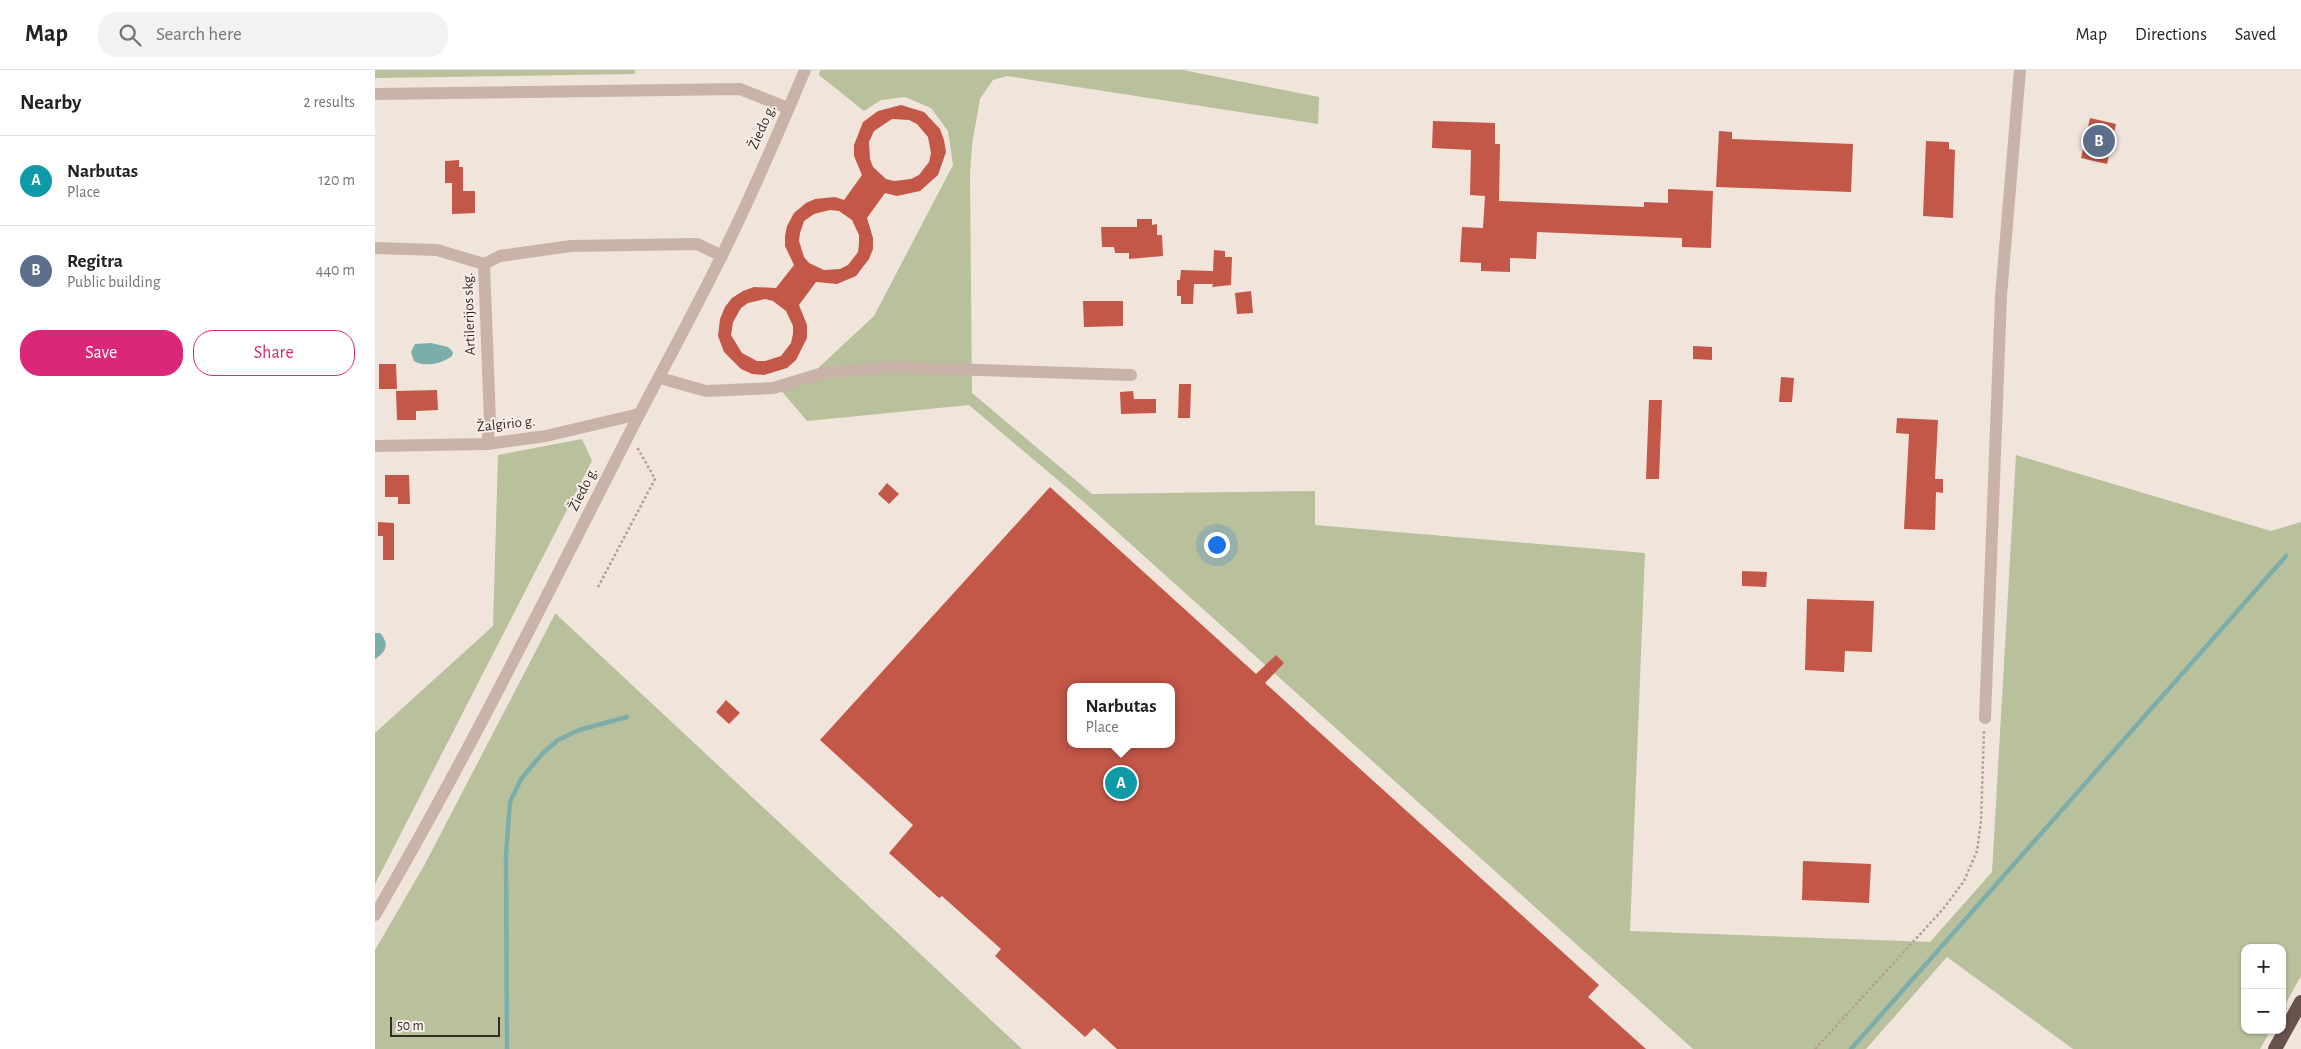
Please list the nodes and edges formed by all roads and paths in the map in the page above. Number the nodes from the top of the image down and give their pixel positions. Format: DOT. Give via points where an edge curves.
graph roads {
  1 [pos="805,70"];
  2 [pos="2021,70"];
  3 [pos="375,94"];
  4 [pos="788,108"];
  5 [pos="375,248"];
  6 [pos="722,256"];
  7 [pos="484,264"];
  8 [pos="1131,374"];
  9 [pos="660,378"];
  10 [pos="639,414"];
  11 [pos="629,433"];
  12 [pos="487,444"];
  13 [pos="375,446"];
  14 [pos="598,587"];
  15 [pos="1985,718"];
  16 [pos="375,915"];
  17 [pos="2301,1002"];
  18 [pos="1815,1049"];
  19 [pos="2275,1049"];
  1 -- 4 [label="street, Žiedo g."];
  2 -- 15 [label="street" via="2001,296"];
  3 -- 4 [label="street" via="739,89"];
  4 -- 6 [label="street, Žiedo g."];
  5 -- 7 [label="street, Artilerijos skg." via="437,250"];
  6 -- 7 [label="street" via="697,244 571,246 500,256"];
  6 -- 9 [label="street, Žiedo g."];
  7 -- 12 [label="street, Artilerijos skg." via="490,421"];
  8 -- 9 [label="street" via="890,368 823,373 773,388 706,391"];
  9 -- 10 [label="street, Žiedo g."];
  10 -- 11 [label="street, Žiedo g."];
  10 -- 12 [label="street, Žalgirio g." via="546,436"];
  11 -- 14 [label="path" via="655,479"];
  11 -- 16 [label="street, Žiedo g." via="557,576"];
  12 -- 13 [label="street, Žalgirio g."];
  15 -- 18 [label="path" via="1981,821 1977,850 1964,882"];
  17 -- 19 [label="highway"];
}
